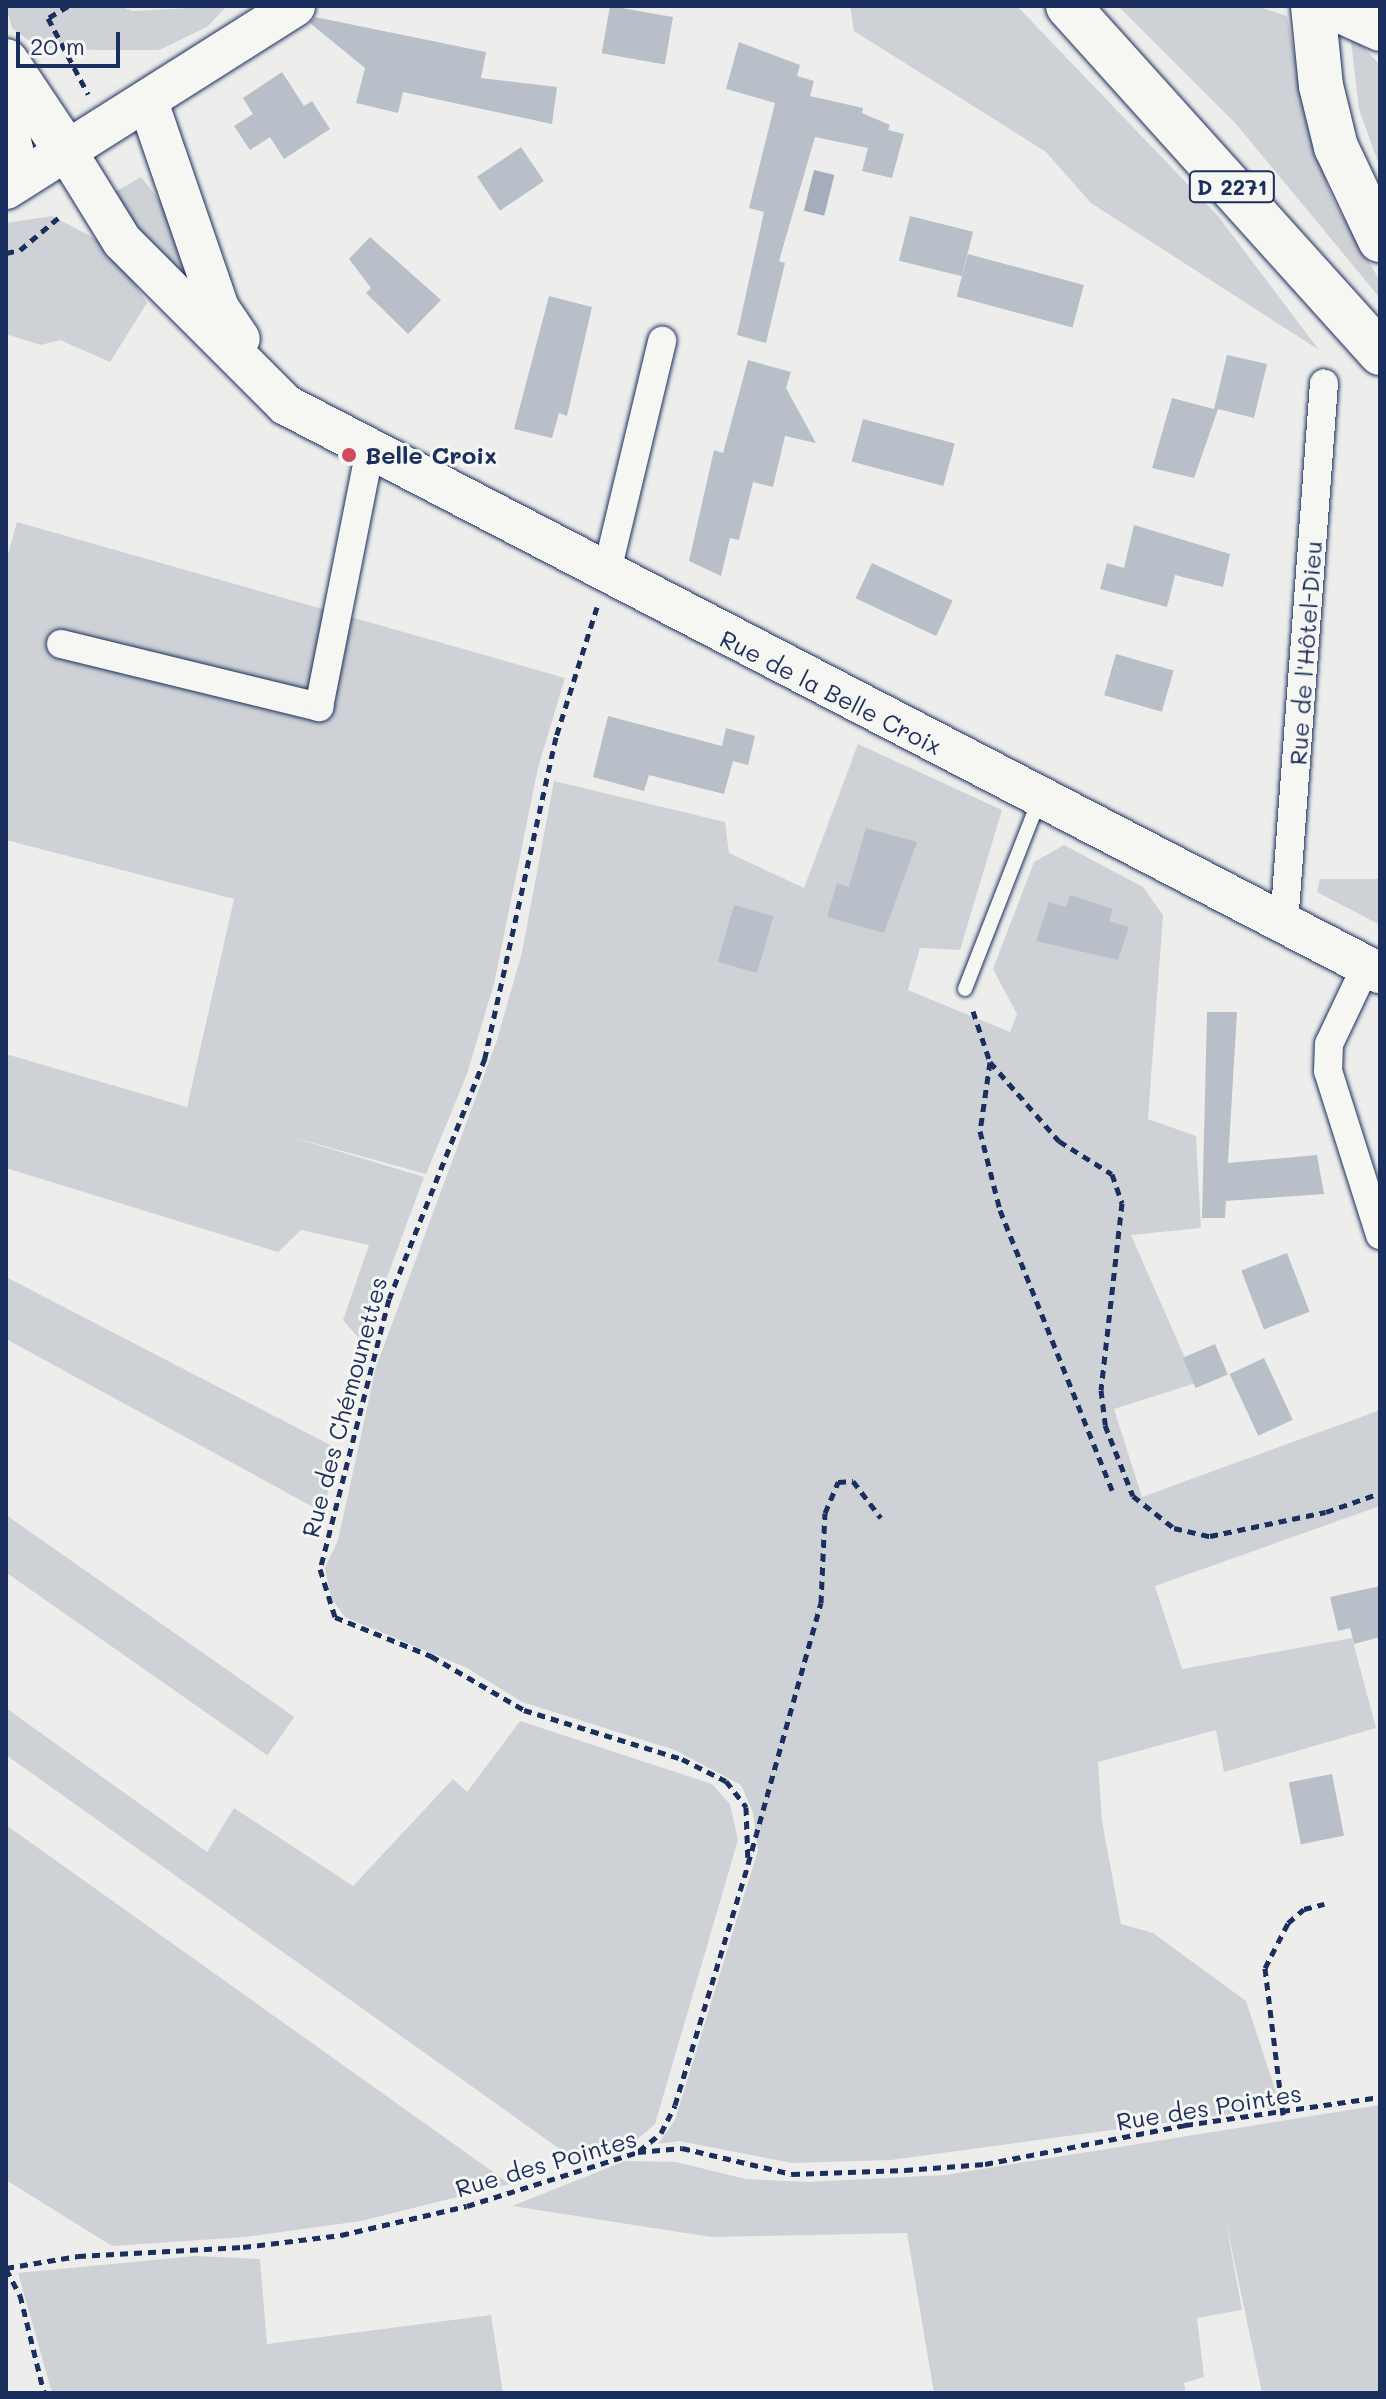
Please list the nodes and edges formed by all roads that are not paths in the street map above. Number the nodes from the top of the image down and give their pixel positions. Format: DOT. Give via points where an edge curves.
graph roads {
  1 [pos="295,6"];
  2 [pos="1313,6"];
  3 [pos="1325,6"];
  4 [pos="1076,14"];
  5 [pos="1380,31"];
  6 [pos="6,61"];
  7 [pos="6,91"];
  8 [pos="148,102"];
  9 [pos="67,152"];
  10 [pos="11,186"];
  11 [pos="1380,240"];
  12 [pos="662,341"];
  13 [pos="1380,353"];
  14 [pos="1324,383"];
  15 [pos="286,405"];
  16 [pos="370,450"];
  17 [pos="606,575"];
  18 [pos="61,644"];
  19 [pos="1039,800"];
  20 [pos="1284,924"];
  21 [pos="1373,970"];
  22 [pos="965,989"];
  23 [pos="1380,1235"];
  1 -- 8 [label="main road"];
  2 -- 11 [label="main road" via="1321,86 1336,147"];
  3 -- 5 [label="main road"];
  4 -- 13 [label="main road, D 2271"];
  6 -- 9 [label="main road"];
  7 -- 10 [label="street" via="19,149"];
  8 -- 9 [label="main road"];
  8 -- 15 [label="main road, Rue de la Belle Croix" via="219,308"];
  9 -- 10 [label="main road"];
  9 -- 15 [label="main road, Rue de la Belle Croix" via="122,241"];
  12 -- 17 [label="street"];
  14 -- 20 [label="street, Rue de l'Hôtel-Dieu"];
  15 -- 16 [label="main road, Rue de la Belle Croix"];
  16 -- 17 [label="main road, Rue de la Belle Croix"];
  16 -- 18 [label="street" via="319,707"];
  17 -- 19 [label="main road, Rue de la Belle Croix"];
  19 -- 20 [label="main road, Rue de la Belle Croix"];
  19 -- 22 [label="lane"];
  20 -- 21 [label="main road, Rue de la Belle Croix"];
  21 -- 23 [label="street" via="1329,1044 1328,1071"];
}
